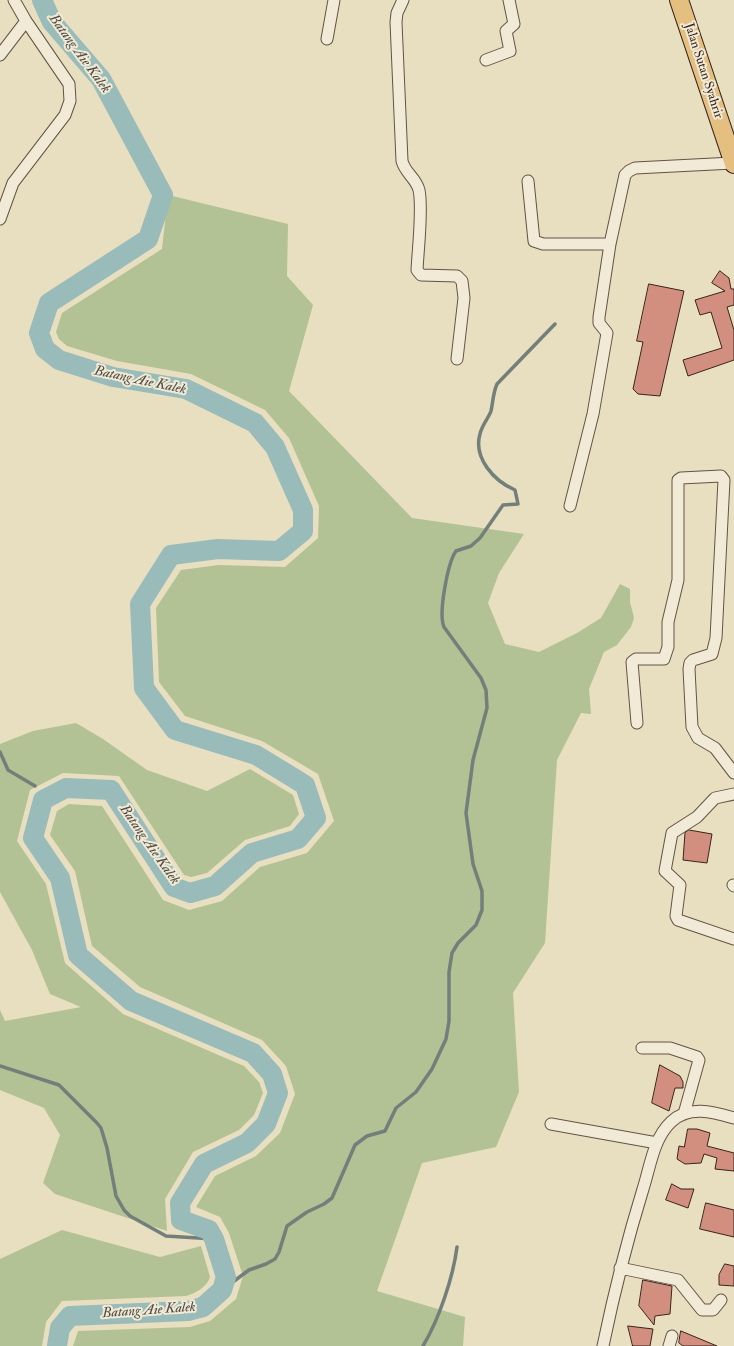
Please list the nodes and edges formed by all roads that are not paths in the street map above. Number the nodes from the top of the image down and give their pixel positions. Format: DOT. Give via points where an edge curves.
graph roads {
  1 [pos="14,0"];
  2 [pos="334,0"];
  3 [pos="403,0"];
  4 [pos="509,0"];
  5 [pos="679,0"];
  6 [pos="26,21"];
  7 [pos="327,39"];
  8 [pos="0,55"];
  9 [pos="486,60"];
  10 [pos="734,164"];
  11 [pos="528,182"];
  12 [pos="0,219"];
  13 [pos="610,244"];
  14 [pos="457,359"];
  15 [pos="570,506"];
  16 [pos="637,723"];
  17 [pos="734,773"];
  18 [pos="734,794"];
  19 [pos="734,939"];
  20 [pos="642,1048"];
  21 [pos="684,1114"];
  22 [pos="734,1118"];
  23 [pos="551,1124"];
  24 [pos="657,1143"];
  25 [pos="620,1268"];
  26 [pos="721,1300"];
  27 [pos="603,1346"];
  1 -- 6 [label="street"];
  2 -- 7 [label="street"];
  3 -- 14 [label="street" via="396,22 402,153 404,167 415,180 420,198 417,270 421,275 457,276 462,281 464,298"];
  4 -- 9 [label="street" via="514,22 506,31 510,51"];
  5 -- 10 [label="highway, Jalan Sutan Syahrir"];
  6 -- 8 [label="street"];
  6 -- 12 [label="street" via="65,78 70,101 65,115 13,183"];
  10 -- 13 [label="street" via="635,168 629,171 625,175"];
  11 -- 13 [label="street" via="534,241 542,244"];
  13 -- 15 [label="street" via="599,320 607,333 593,414"];
  16 -- 17 [label="street" via="632,662 636,659 664,659 668,647 668,622 678,580 678,480 721,476 724,480 716,638 712,654 690,663 692,727 694,734 715,748"];
  18 -- 19 [label="street" via="715,798 697,817 675,829 670,838 665,867 667,875 680,886 676,916 678,920"];
  20 -- 21 [label="street" via="670,1048 699,1060"];
  21 -- 22 [label="street" via="706,1111"];
  21 -- 24 [label="street" via="671,1122"];
  23 -- 24 [label="street"];
  24 -- 25 [label="street"];
  25 -- 26 [label="street" via="678,1280 702,1310 713,1310"];
  25 -- 27 [label="street"];
}
